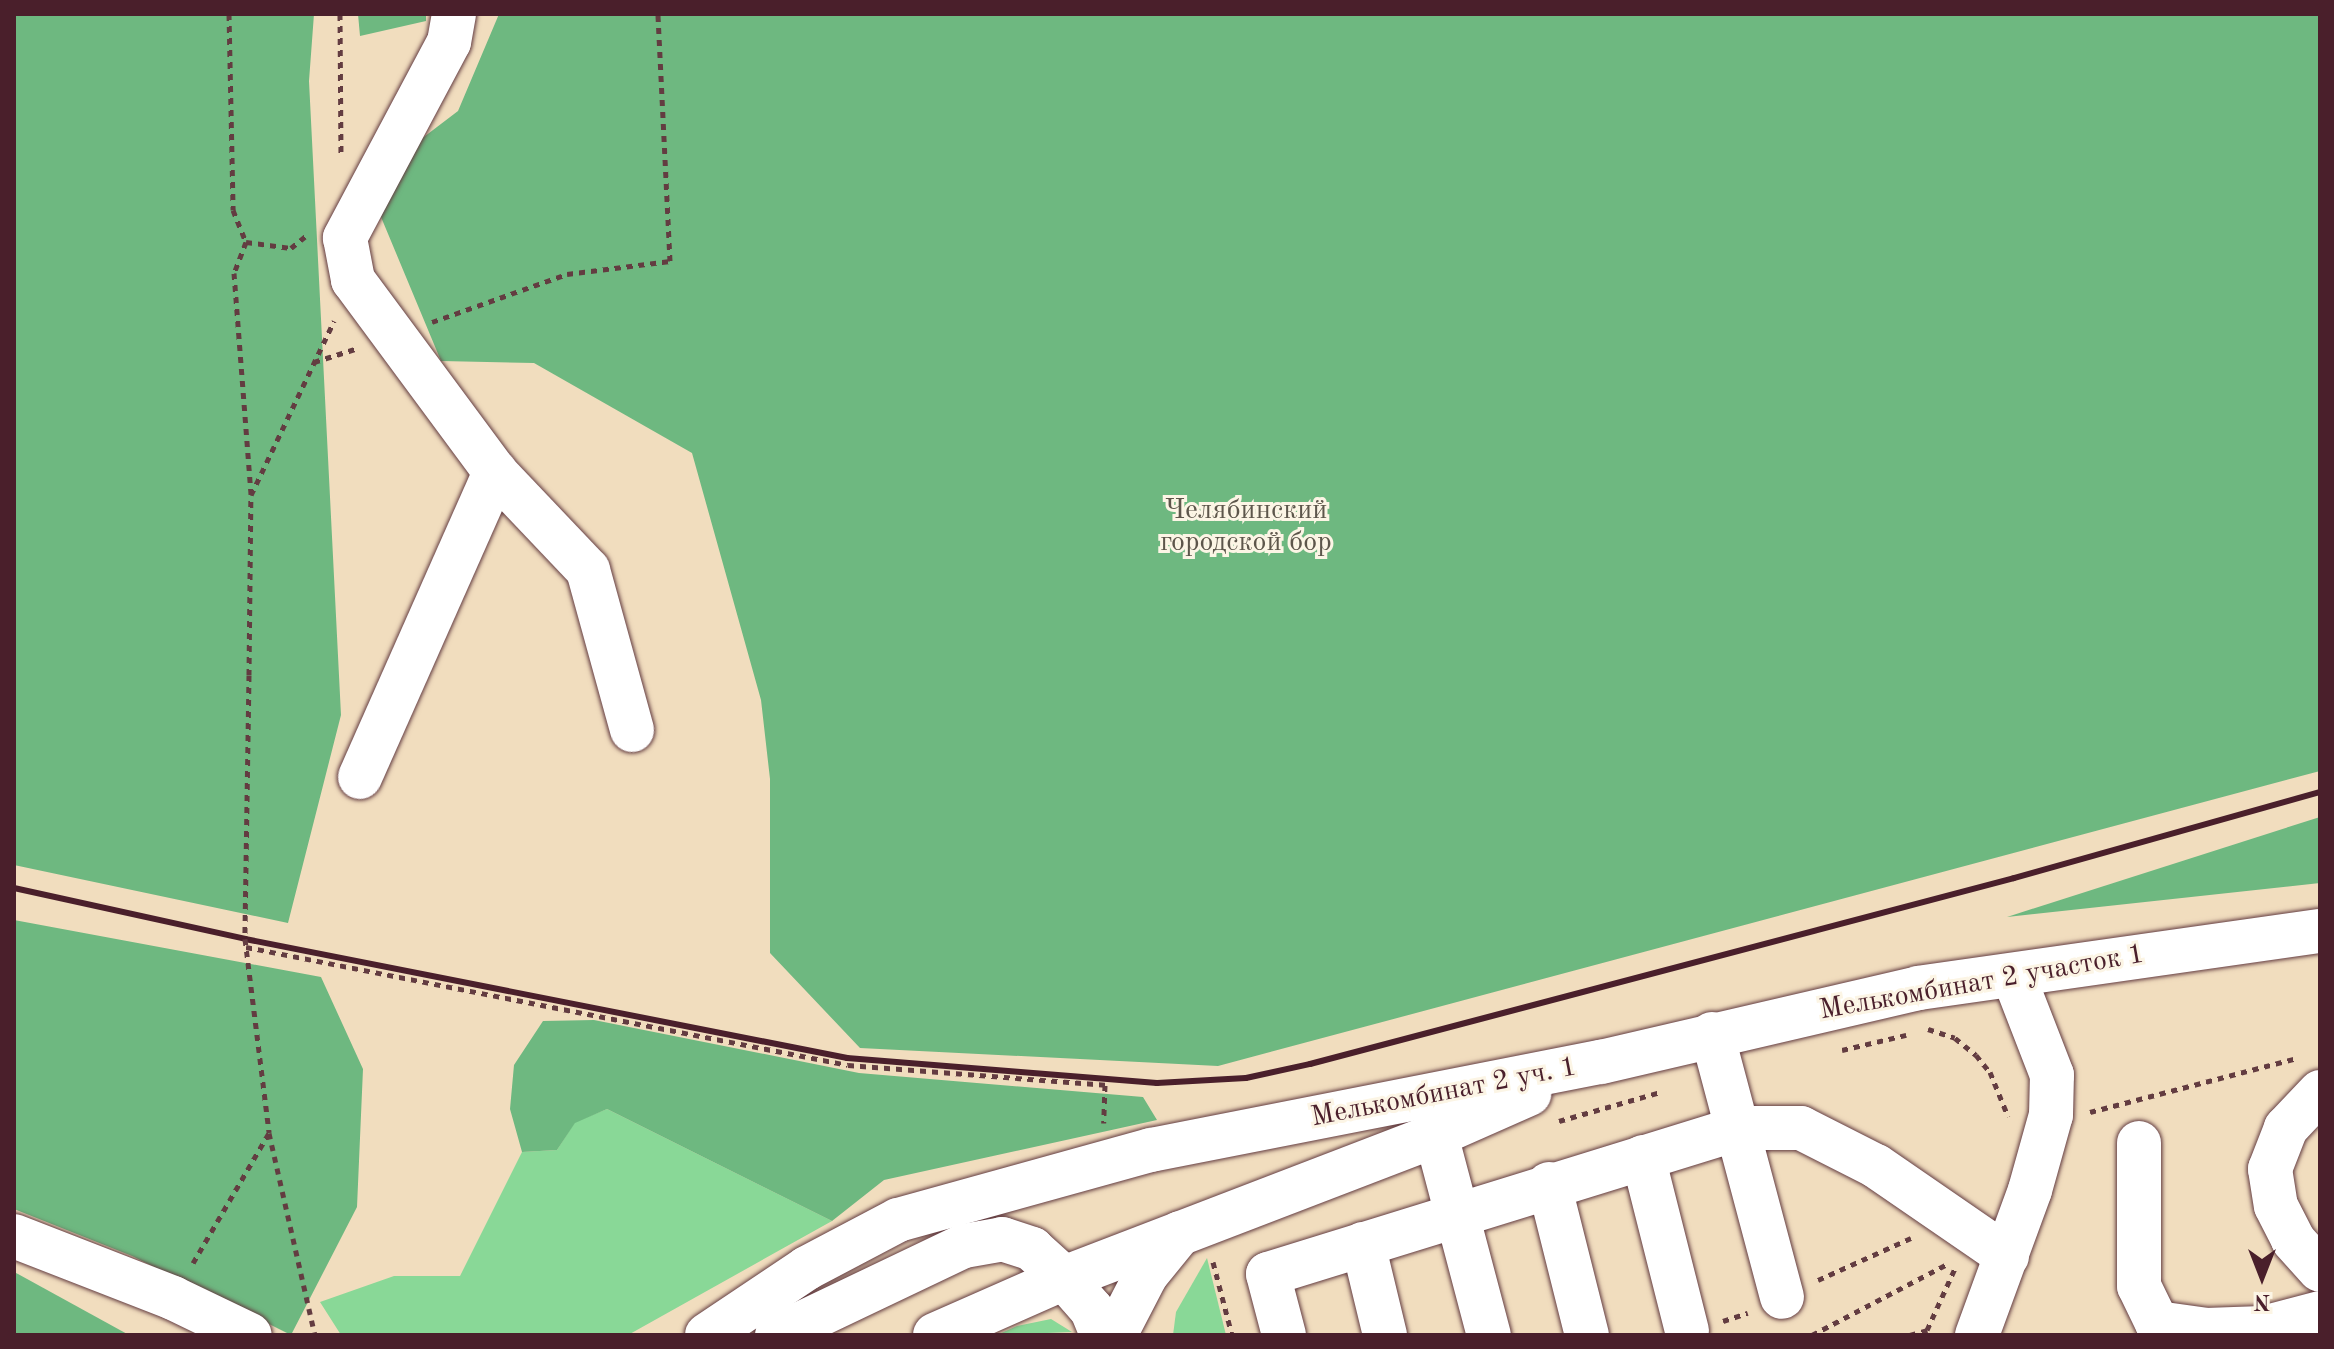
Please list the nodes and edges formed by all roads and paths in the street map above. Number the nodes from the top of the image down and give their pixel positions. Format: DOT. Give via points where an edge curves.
graph roads {
  1 [pos="229,14"];
  2 [pos="340,14"];
  3 [pos="454,14"];
  4 [pos="658,14"];
  5 [pos="338,164"];
  6 [pos="314,229"];
  7 [pos="246,242"];
  8 [pos="353,280"];
  9 [pos="395,335"];
  10 [pos="314,362"];
  11 [pos="495,472"];
  12 [pos="251,495"];
  13 [pos="632,730"];
  14 [pos="360,777"];
  15 [pos="2320,931"];
  16 [pos="246,947"];
  17 [pos="2014,977"];
  18 [pos="1712,1034"];
  19 [pos="1601,1062"];
  20 [pos="2313,1074"];
  21 [pos="2051,1115"];
  22 [pos="2009,1119"];
  23 [pos="1741,1128"];
  24 [pos="269,1133"];
  25 [pos="1436,1135"];
  26 [pos="2139,1143"];
  27 [pos="1643,1157"];
  28 [pos="1103,1164"];
  29 [pos="1549,1184"];
  30 [pos="1458,1213"];
  31 [pos="1180,1233"];
  32 [pos="14,1236"];
  33 [pos="1363,1244"];
  34 [pos="2007,1256"];
  35 [pos="1959,1258"];
  36 [pos="1213,1261"];
  37 [pos="2320,1270"];
  38 [pos="1064,1278"];
  39 [pos="1782,1297"];
  40 [pos="173,1298"];
  41 [pos="2320,1313"];
  42 [pos="1687,1331"];
  43 [pos="1926,1332"];
  44 [pos="250,1335"];
  45 [pos="315,1335"];
  46 [pos="707,1335"];
  47 [pos="777,1335"];
  48 [pos="935,1335"];
  49 [pos="1102,1335"];
  50 [pos="1115,1335"];
  51 [pos="1232,1335"];
  52 [pos="1284,1335"];
  53 [pos="1385,1335"];
  54 [pos="1489,1335"];
  55 [pos="1587,1335"];
  56 [pos="1910,1335"];
  57 [pos="1977,1335"];
  1 -- 7 [label="path" via="233,210"];
  2 -- 5 [label="path"];
  3 -- 8 [label="street" via="449,42 345,238"];
  4 -- 9 [label="path" via="670,261 567,274"];
  6 -- 7 [label="path" via="291,248"];
  7 -- 12 [label="path" via="234,273"];
  8 -- 9 [label="street"];
  8 -- 10 [label="path"];
  9 -- 10 [label="path"];
  9 -- 11 [label="street"];
  10 -- 12 [label="path"];
  11 -- 13 [label="street" via="588,570"];
  11 -- 14 [label="street"];
  12 -- 16 [label="path, bridge"];
  15 -- 17 [label="street, Мелькомбинат 2 участок 1"];
  16 -- 24 [label="path, bridge"];
  16 -- 28 [label="path" via="848,1065 1105,1085"];
  17 -- 18 [label="street, Мелькомбинат 2 участок 1" via="1918,988"];
  17 -- 21 [label="street" via="2052,1075"];
  18 -- 19 [label="street, Мелькомбинат 2 участок 1"];
  18 -- 23 [label="street"];
  19 -- 25 [label="street, Мелькомбинат 2 уч. 1"];
  19 -- 28 [label="street, Мелькомбинат 2 уч. 1"];
  20 -- 21 [label="path"];
  20 -- 37 [label="street" via="2270,1169 2276,1206 2293,1240"];
  21 -- 22 [label="path"];
  21 -- 34 [label="street"];
  23 -- 27 [label="street"];
  23 -- 34 [label="street" via="1801,1128 1876,1166"];
  23 -- 39 [label="street"];
  24 -- 40 [label="path"];
  24 -- 45 [label="path, bridge"];
  25 -- 30 [label="street"];
  25 -- 31 [label="street, Мелькомбинат 2 уч. 1"];
  26 -- 41 [label="street" via="2139,1286 2157,1323 2206,1330 2263,1328"];
  27 -- 29 [label="street"];
  27 -- 42 [label="street"];
  28 -- 46 [label="street, Мелькомбинат 2 уч. 1" via="898,1220 807,1268"];
  29 -- 30 [label="street"];
  29 -- 55 [label="street"];
  30 -- 33 [label="street"];
  30 -- 54 [label="street"];
  31 -- 38 [label="street, Мелькомбинат 2 уч. 1"];
  31 -- 50 [label="street" via="1146,1275"];
  32 -- 40 [label="street"];
  33 -- 52 [label="street" via="1268,1274"];
  33 -- 53 [label="street"];
  34 -- 57 [label="street"];
  35 -- 43 [label="path"];
  36 -- 51 [label="path"];
  38 -- 47 [label="street" via="1032,1249 1002,1239 964,1246"];
  38 -- 48 [label="street, Мелькомбинат 2 уч. 1"];
  38 -- 49 [label="street" via="1092,1310"];
  40 -- 44 [label="street"];
  43 -- 56 [label="path"];
}
